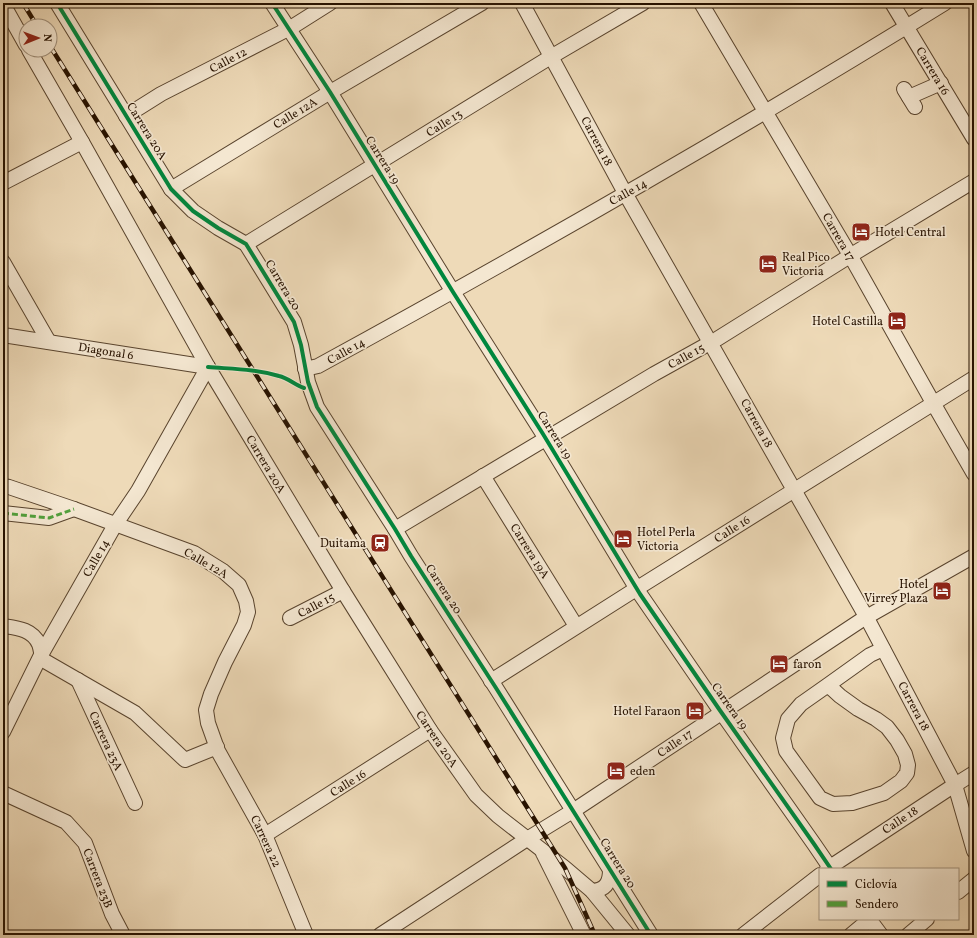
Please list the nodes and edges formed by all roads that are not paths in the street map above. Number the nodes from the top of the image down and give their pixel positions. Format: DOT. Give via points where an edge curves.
graph roads {
  1 [pos="57,3"];
  2 [pos="272,3"];
  3 [pos="330,3"];
  4 [pos="482,3"];
  5 [pos="522,3"];
  6 [pos="643,3"];
  7 [pos="701,3"];
  8 [pos="892,3"];
  9 [pos="945,3"];
  10 [pos="5,13"];
  11 [pos="906,27"];
  12 [pos="289,28"];
  13 [pos="18,33"];
  14 [pos="552,56"];
  15 [pos="34,58"];
  16 [pos="941,83"];
  17 [pos="330,92"];
  18 [pos="909,98"];
  19 [pos="766,112"];
  20 [pos="126,116"];
  21 [pos="974,139"];
  22 [pos="82,142"];
  23 [pos="374,165"];
  24 [pos="974,181"];
  25 [pos="3,183"];
  26 [pos="171,189"];
  27 [pos="626,193"];
  28 [pos="246,244"];
  29 [pos="850,256"];
  30 [pos="3,262"];
  31 [pos="453,292"];
  32 [pos="3,335"];
  33 [pos="49,342"];
  34 [pos="711,342"];
  35 [pos="208,367"];
  36 [pos="312,368"];
  37 [pos="974,378"];
  38 [pos="934,403"];
  39 [pos="546,439"];
  40 [pos="974,474"];
  41 [pos="483,476"];
  42 [pos="3,486"];
  43 [pos="794,490"];
  44 [pos="74,509"];
  45 [pos="3,513"];
  46 [pos="115,525"];
  47 [pos="396,529"];
  48 [pos="974,556"];
  49 [pos="636,589"];
  50 [pos="343,591"];
  51 [pos="866,617"];
  52 [pos="290,618"];
  53 [pos="3,626"];
  54 [pos="576,626"];
  55 [pos="883,649"];
  56 [pos="41,655"];
  57 [pos="78,680"];
  58 [pos="491,681"];
  59 [pos="828,686"];
  60 [pos="721,712"];
  61 [pos="430,730"];
  62 [pos="3,732"];
  63 [pos="217,749"];
  64 [pos="974,773"];
  65 [pos="955,785"];
  66 [pos="3,793"];
  67 [pos="135,803"];
  68 [pos="573,811"];
  69 [pos="265,835"];
  70 [pos="528,839"];
  71 [pos="541,849"];
  72 [pos="974,851"];
  73 [pos="826,868"];
  74 [pos="830,868"];
  75 [pos="610,870"];
  76 [pos="819,876"];
  77 [pos="974,879"];
  78 [pos="592,891"];
  79 [pos="959,891"];
  80 [pos="869,920"];
  81 [pos="926,920"];
  82 [pos="123,935"];
  83 [pos="306,935"];
  84 [pos="380,935"];
  85 [pos="584,935"];
  86 [pos="628,935"];
  87 [pos="651,935"];
  88 [pos="743,935"];
  89 [pos="851,935"];
  90 [pos="880,935"];
  91 [pos="908,935"];
  1 -- 20 [label="street, Carrera 20A"];
  2 -- 12 [label="street, Carrera 19"];
  3 -- 12 [label="street, Calle 12"];
  4 -- 17 [label="street, Calle 12A"];
  5 -- 14 [label="street, Carrera 18"];
  6 -- 14 [label="street, Calle 13"];
  7 -- 19 [label="street, Carrera 17"];
  8 -- 11 [label="street, Carrera 16"];
  9 -- 11 [label="street, Calle 14"];
  10 -- 13 [label="street"];
  11 -- 16 [label="street, Carrera 16"];
  11 -- 19 [label="street, Calle 14"];
  12 -- 17 [label="street, Carrera 19"];
  12 -- 20 [label="street, Calle 12" via="161,94"];
  14 -- 23 [label="street, Calle 13"];
  14 -- 27 [label="street, Carrera 18"];
  15 -- 22 [label="street, Carrera 20A"];
  16 -- 18 [label="street"];
  16 -- 21 [label="street, Carrera 16"];
  17 -- 23 [label="street, Carrera 19"];
  17 -- 26 [label="street, Calle 12A"];
  19 -- 27 [label="street, Calle 14"];
  19 -- 29 [label="street, Carrera 17"];
  20 -- 26 [label="street, Carrera 20A"];
  22 -- 25 [label="street"];
  22 -- 35 [label="street, Carrera 20A"];
  23 -- 28 [label="street, Calle 13"];
  23 -- 31 [label="street, Carrera 19"];
  24 -- 29 [label="street, Calle 15"];
  26 -- 28 [label="street, Carrera 20A" via="193,211"];
  27 -- 31 [label="street, Calle 14"];
  27 -- 34 [label="street, Carrera 18"];
  28 -- 36 [label="street, Carrera 20" via="294,322"];
  29 -- 34 [label="street, Calle 15"];
  29 -- 38 [label="street, Carrera 17"];
  30 -- 33 [label="street"];
  31 -- 36 [label="street, Calle 14"];
  31 -- 39 [label="street, Carrera 19"];
  32 -- 33 [label="street, Diagonal 6"];
  33 -- 35 [label="street, Diagonal 6"];
  34 -- 39 [label="street, Calle 15"];
  34 -- 43 [label="street, Carrera 18"];
  35 -- 46 [label="street, Calle 14" via="138,491"];
  35 -- 50 [label="street, Carrera 20A"];
  36 -- 47 [label="street, Carrera 20" via="308,382 317,407"];
  37 -- 38 [label="street, Calle 16"];
  38 -- 40 [label="street, Carrera 17"];
  38 -- 43 [label="street, Calle 16"];
  39 -- 41 [label="street, Calle 15"];
  39 -- 49 [label="street, Carrera 19"];
  41 -- 47 [label="street, Calle 15"];
  41 -- 54 [label="street, Carrera 19A"];
  42 -- 44 [label="street, Calle 12A"];
  43 -- 49 [label="street, Calle 16"];
  43 -- 51 [label="street, Carrera 18"];
  44 -- 45 [label="street" via="49,518"];
  44 -- 46 [label="street, Calle 12A"];
  46 -- 56 [label="street, Calle 14"];
  46 -- 63 [label="street, Calle 12A" via="194,553 223,571 239,585 248,612 206,710"];
  47 -- 58 [label="street, Carrera 20"];
  48 -- 51 [label="street, Calle 17"];
  49 -- 54 [label="street, Calle 16"];
  49 -- 60 [label="street, Carrera 19"];
  50 -- 52 [label="street, Calle 15"];
  50 -- 61 [label="street, Carrera 20A"];
  51 -- 55 [label="street, Carrera 18"];
  51 -- 60 [label="street, Calle 17"];
  53 -- 56 [label="street" via="22,629 33,636 39,644"];
  54 -- 58 [label="street, Calle 16"];
  55 -- 59 [label="street" via="870,655"];
  55 -- 65 [label="street, Carrera 18"];
  56 -- 57 [label="street" via="43,660"];
  56 -- 62 [label="street, Calle 14"];
  57 -- 63 [label="street" via="136,713 185,760"];
  57 -- 67 [label="street, Carrera 23A"];
  58 -- 68 [label="street, Carrera 20"];
  59 -- 59 [label="street" via="801,704 788,719 783,738 786,751 820,798 833,804 852,804 884,793 901,781 907,773 908,765 898,740 887,727"];
  60 -- 68 [label="street, Calle 17"];
  60 -- 73 [label="street, Carrera 19" via="814,844"];
  61 -- 69 [label="street, Calle 16"];
  61 -- 70 [label="street, Carrera 20A" via="476,795"];
  63 -- 69 [label="street, Carrera 22"];
  64 -- 65 [label="street, Calle 18"];
  65 -- 72 [label="street, Carrera 18"];
  65 -- 74 [label="street, Calle 18"];
  66 -- 82 [label="street, Carrera 23B" via="66,822 85,843 112,914"];
  68 -- 70 [label="street, Calle 17"];
  68 -- 75 [label="street, Carrera 20"];
  69 -- 83 [label="street, Carrera 22"];
  70 -- 71 [label="street, Carrera 20A"];
  70 -- 84 [label="street, Calle 17"];
  71 -- 78 [label="street, Carrera 20A"];
  71 -- 85 [label="street, Carrera 20A"];
  75 -- 78 [label="street" via="607,884"];
  75 -- 87 [label="street, Carrera 20"];
  76 -- 88 [label="street, Calle 18"];
  77 -- 79 [label="street"];
  78 -- 86 [label="street, Carrera 20A"];
  80 -- 89 [label="street"];
  80 -- 90 [label="street"];
  81 -- 91 [label="street"];
}
